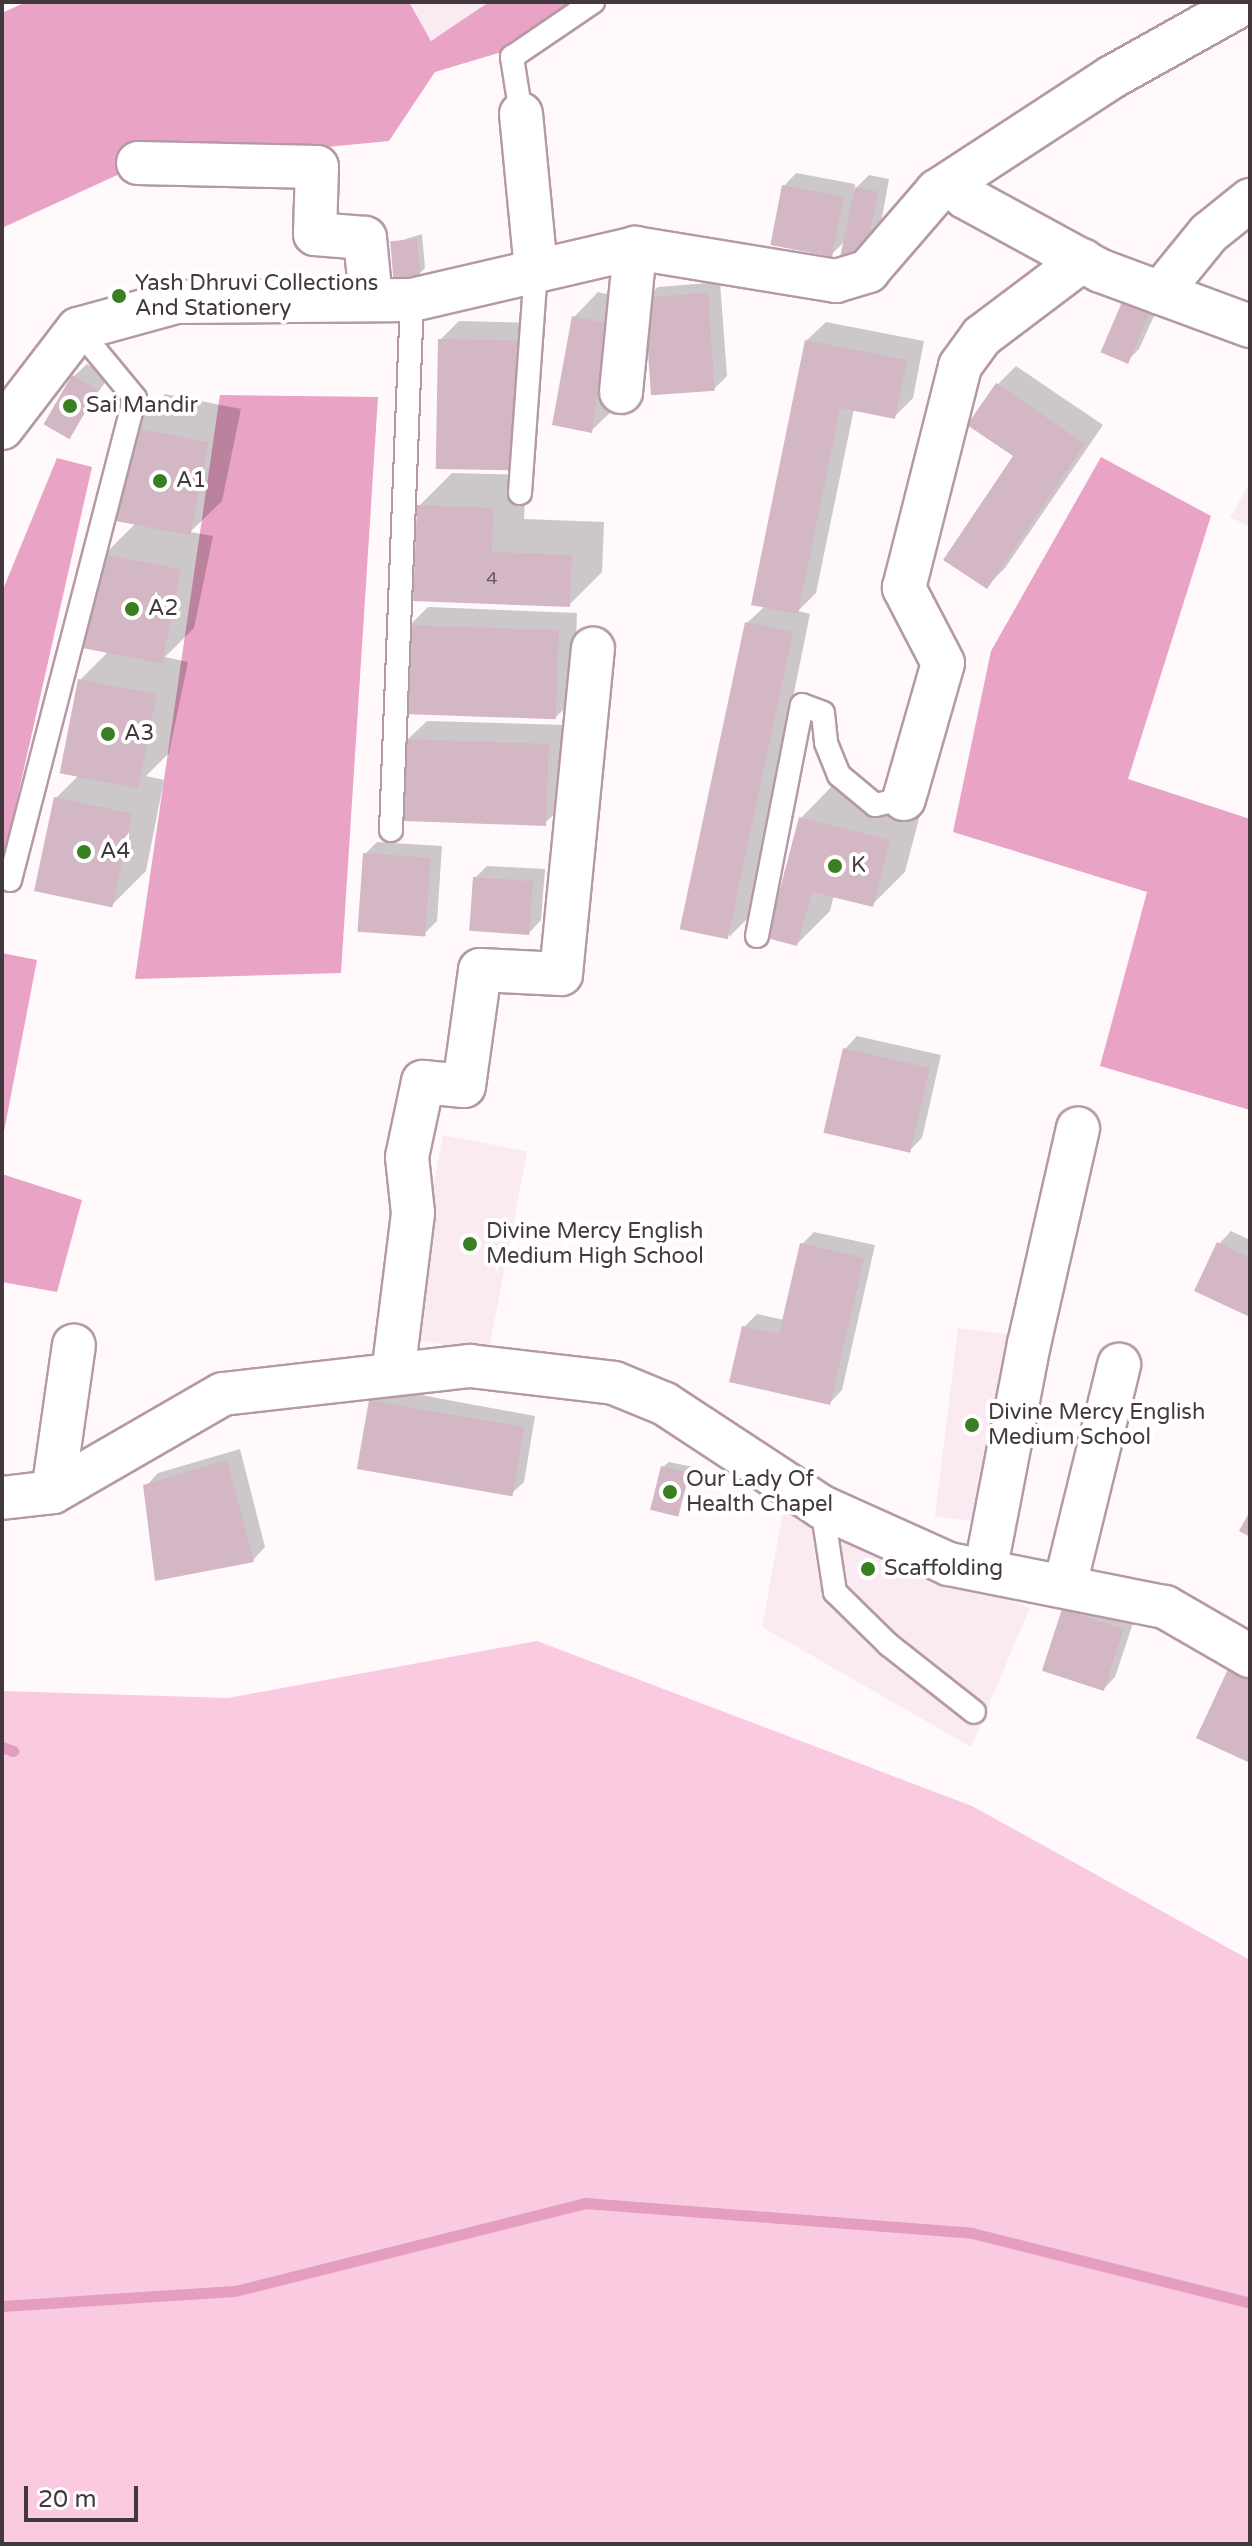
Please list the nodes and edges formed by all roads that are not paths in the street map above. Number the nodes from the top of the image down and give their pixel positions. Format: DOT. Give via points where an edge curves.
graph roads {
  1 [pos="593,2"];
  2 [pos="1246,2"];
  3 [pos="521,114"];
  4 [pos="138,163"];
  5 [pos="951,183"];
  6 [pos="1250,200"];
  7 [pos="635,248"];
  8 [pos="1083,260"];
  9 [pos="536,271"];
  10 [pos="1160,293"];
  11 [pos="371,300"];
  12 [pos="412,300"];
  13 [pos="1250,326"];
  14 [pos="78,329"];
  15 [pos="621,392"];
  16 [pos="2,427"];
  17 [pos="520,493"];
  18 [pos="593,649"];
  19 [pos="904,799"];
  20 [pos="391,830"];
  21 [pos="10,880"];
  22 [pos="757,936"];
  23 [pos="1078,1129"];
  24 [pos="74,1345"];
  25 [pos="1119,1365"];
  26 [pos="393,1374"];
  27 [pos="53,1492"];
  28 [pos="2,1498"];
  29 [pos="822,1507"];
  30 [pos="986,1567"];
  31 [pos="1065,1585"];
  32 [pos="1250,1656"];
  33 [pos="974,1712"];
  1 -- 3 [label="lane" via="512,57"];
  2 -- 5 [label="street" via="1112,77"];
  3 -- 9 [label="street"];
  4 -- 11 [label="street" via="317,167 315,234 365,238"];
  5 -- 7 [label="street" via="937,191 868,271 836,281"];
  5 -- 8 [label="street" via="965,197"];
  6 -- 10 [label="street" via="1209,233"];
  7 -- 9 [label="street"];
  7 -- 15 [label="street"];
  8 -- 10 [label="street"];
  8 -- 19 [label="street" via="982,336 960,366 904,588 943,663"];
  9 -- 12 [label="street"];
  9 -- 17 [label="lane"];
  10 -- 13 [label="street"];
  11 -- 12 [label="street"];
  11 -- 14 [label="street" via="176,302"];
  12 -- 20 [label="lane"];
  14 -- 16 [label="street"];
  14 -- 21 [label="lane" via="135,398"];
  18 -- 26 [label="street" via="561,974 480,970 464,1086 423,1082 407,1157 413,1213"];
  19 -- 22 [label="lane" via="875,805 839,775 826,743 823,713 802,705"];
  23 -- 30 [label="street"];
  24 -- 27 [label="street"];
  25 -- 31 [label="street"];
  26 -- 27 [label="street" via="223,1394"];
  26 -- 29 [label="street" via="470,1366 614,1383 665,1404"];
  27 -- 28 [label="street"];
  29 -- 30 [label="street" via="949,1564"];
  29 -- 33 [label="lane" via="835,1592 889,1645"];
  30 -- 31 [label="street"];
  31 -- 32 [label="street" via="1165,1607"];
}
